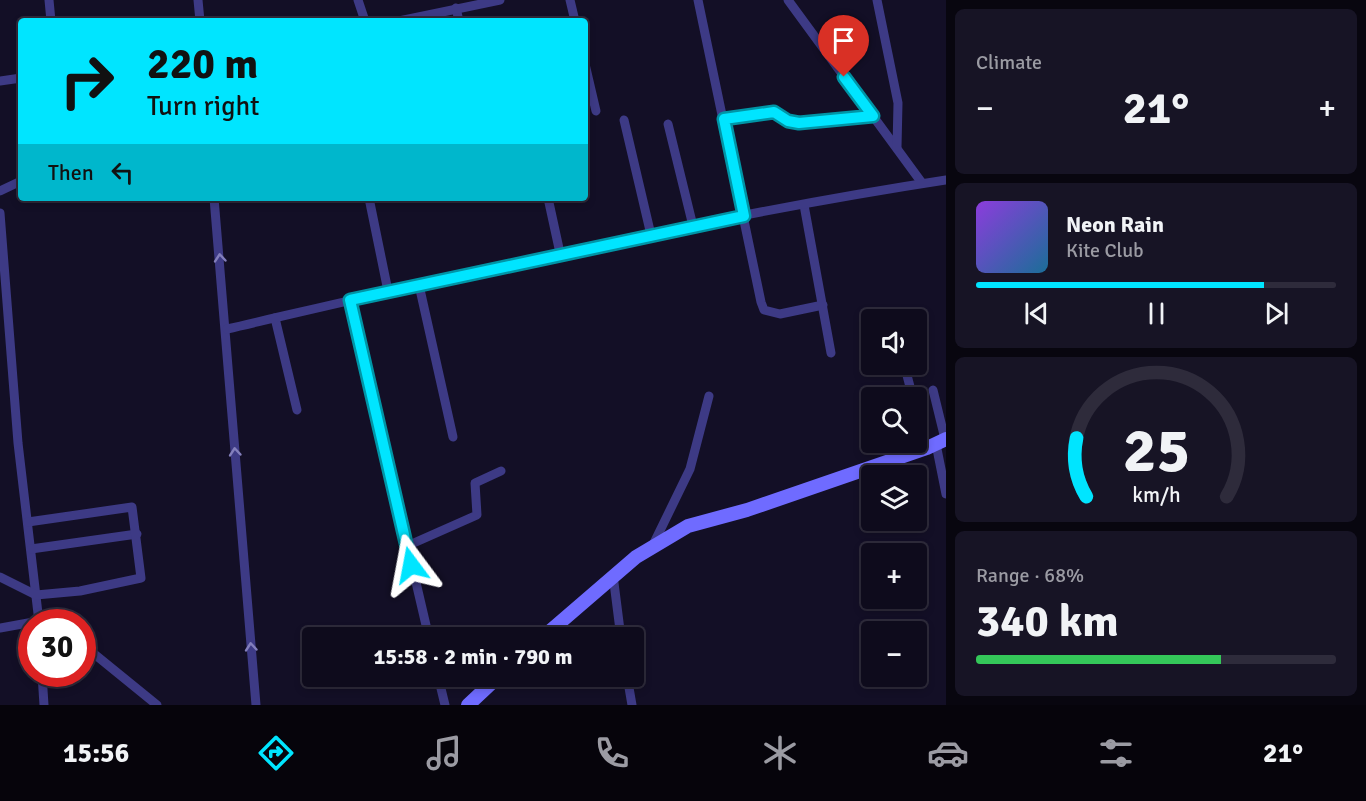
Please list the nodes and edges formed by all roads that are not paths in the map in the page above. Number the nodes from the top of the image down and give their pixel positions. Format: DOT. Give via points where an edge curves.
graph roads {
  1 [pos="49,0"];
  2 [pos="198,0"];
  3 [pos="358,0"];
  4 [pos="497,0"];
  5 [pos="570,0"];
  6 [pos="698,0"];
  7 [pos="788,0"];
  8 [pos="877,0"];
  9 [pos="456,8"];
  10 [pos="51,18"];
  11 [pos="200,18"];
  12 [pos="364,18"];
  13 [pos="417,18"];
  14 [pos="458,18"];
  15 [pos="574,18"];
  16 [pos="588,77"];
  17 [pos="18,78"];
  18 [pos="0,81"];
  19 [pos="596,111"];
  20 [pos="873,116"];
  21 [pos="724,119"];
  22 [pos="624,120"];
  23 [pos="668,124"];
  24 [pos="897,147"];
  25 [pos="946,180"];
  26 [pos="18,182"];
  27 [pos="922,183"];
  28 [pos="0,191"];
  29 [pos="214,201"];
  30 [pos="370,201"];
  31 [pos="549,201"];
  32 [pos="804,205"];
  33 [pos="0,213"];
  34 [pos="744,216"];
  35 [pos="693,226"];
  36 [pos="1,233"];
  37 [pos="651,235"];
  38 [pos="560,253"];
  39 [pos="419,285"];
  40 [pos="388,291"];
  41 [pos="350,300"];
  42 [pos="823,305"];
  43 [pos="275,318"];
  44 [pos="227,328"];
  45 [pos="831,352"];
  46 [pos="933,390"];
  47 [pos="709,396"];
  48 [pos="297,410"];
  49 [pos="927,426"];
  50 [pos="453,437"];
  51 [pos="939,443"];
  52 [pos="501,471"];
  53 [pos="946,494"];
  54 [pos="28,522"];
  55 [pos="137,534"];
  56 [pos="653,545"];
  57 [pos="407,546"];
  58 [pos="31,549"];
  59 [pos="613,575"];
  60 [pos="0,577"];
  61 [pos="36,595"];
  62 [pos="38,609"];
  63 [pos="18,625"];
  64 [pos="426,627"];
  65 [pos="554,627"];
  66 [pos="620,627"];
  67 [pos="0,628"];
  68 [pos="96,655"];
  69 [pos="42,687"];
  70 [pos="441,687"];
  71 [pos="487,687"];
  72 [pos="629,687"];
  73 [pos="42,705"];
  74 [pos="157,705"];
  75 [pos="256,705"];
  76 [pos="445,705"];
  77 [pos="468,705"];
  78 [pos="632,705"];
  1 -- 10 [label="street"];
  2 -- 11 [label="street"];
  3 -- 12 [label="street"];
  4 -- 9 [label="street"];
  5 -- 15 [label="street"];
  6 -- 21 [label="street"];
  7 -- 20 [label="street"];
  8 -- 24 [label="street" via="898,104"];
  9 -- 13 [label="street"];
  9 -- 14 [label="street"];
  16 -- 19 [label="street"];
  17 -- 18 [label="street"];
  20 -- 21 [label="street" via="799,123 774,112"];
  20 -- 24 [label="street"];
  21 -- 34 [label="street"];
  22 -- 37 [label="street"];
  23 -- 35 [label="street"];
  24 -- 27 [label="street"];
  25 -- 27 [label="street"];
  26 -- 28 [label="street"];
  27 -- 32 [label="street"];
  44 -- 29 [label="street, one-way"];
  30 -- 40 [label="street"];
  31 -- 38 [label="street"];
  32 -- 34 [label="street"];
  32 -- 42 [label="street"];
  33 -- 36 [label="street"];
  34 -- 35 [label="street"];
  34 -- 42 [label="street" via="764,310 780,314"];
  35 -- 37 [label="street"];
  36 -- 54 [label="street"];
  37 -- 38 [label="street"];
  38 -- 39 [label="street"];
  39 -- 40 [label="street"];
  39 -- 50 [label="street"];
  40 -- 41 [label="street"];
  41 -- 43 [label="street"];
  41 -- 57 [label="street"];
  42 -- 45 [label="street"];
  43 -- 44 [label="street"];
  43 -- 48 [label="street"];
  75 -- 44 [label="street, one-way"];
  46 -- 51 [label="street"];
  47 -- 56 [label="street" via="690,469"];
  49 -- 51 [label="street"];
  51 -- 53 [label="street"];
  51 -- 56 [label="street" via="747,510 703,520"];
  52 -- 57 [label="street" via="475,483 477,515"];
  54 -- 55 [label="street" via="128,507 134,510"];
  54 -- 58 [label="street"];
  55 -- 58 [label="street"];
  55 -- 61 [label="street" via="141,575 138,580"];
  56 -- 59 [label="street"];
  57 -- 64 [label="street"];
  58 -- 61 [label="street"];
  59 -- 65 [label="street"];
  59 -- 66 [label="street"];
  60 -- 61 [label="street"];
  61 -- 62 [label="street"];
  63 -- 67 [label="street"];
  68 -- 74 [label="street"];
  69 -- 73 [label="street"];
  70 -- 76 [label="street"];
  71 -- 77 [label="street"];
  72 -- 78 [label="street"];
}
